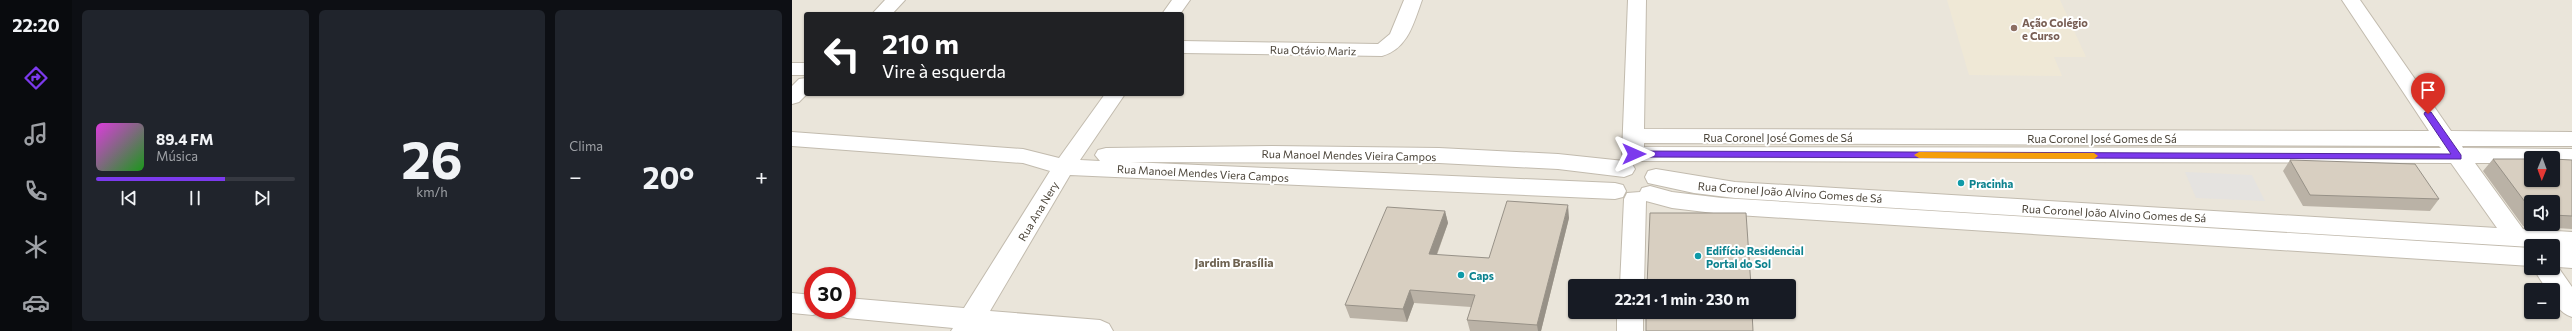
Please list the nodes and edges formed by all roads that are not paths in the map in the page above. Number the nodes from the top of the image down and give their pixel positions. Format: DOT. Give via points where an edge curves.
graph roads {
  1 [pos="896,0"];
  2 [pos="1181,0"];
  3 [pos="1413,0"];
  4 [pos="1637,0"];
  5 [pos="2351,0"];
  6 [pos="883,12"];
  7 [pos="1172,12"];
  8 [pos="1184,46"];
  9 [pos="792,68"];
  10 [pos="804,69"];
  11 [pos="804,86"];
  12 [pos="1115,96"];
  13 [pos="792,97"];
  14 [pos="792,139"];
  15 [pos="2572,139"];
  16 [pos="2452,148"];
  17 [pos="2572,156"];
  18 [pos="1631,157"];
  19 [pos="1069,161"];
  20 [pos="1639,190"];
  21 [pos="2528,239"];
  22 [pos="2572,241"];
  23 [pos="2560,242"];
  24 [pos="2524,245"];
  25 [pos="2560,258"];
  26 [pos="2572,259"];
  27 [pos="2550,275"];
  28 [pos="1633,279"];
  29 [pos="792,303"];
  30 [pos="804,304"];
  31 [pos="2572,307"];
  32 [pos="856,309"];
  33 [pos="1630,319"];
  34 [pos="969,325"];
  35 [pos="1100,331"];
  36 [pos="1630,331"];
  1 -- 6 [label="street"];
  2 -- 7 [label="street"];
  3 -- 8 [label="street, Rua Otávio Mariz" via="1398,37 1392,45 1382,50"];
  4 -- 18 [label="street"];
  5 -- 16 [label="street"];
  9 -- 10 [label="street"];
  11 -- 13 [label="street"];
  12 -- 19 [label="street, Rua Ana Nery"];
  14 -- 19 [label="street, Rua Manoel Mendes Viera Campos"];
  15 -- 16 [label="street, Rua Coronel José Gomes de Sá"];
  16 -- 17 [label="street, Rua Coronel José Gomes de Sá"];
  16 -- 18 [label="street, Rua Coronel José Gomes de Sá"];
  16 -- 21 [label="street"];
  18 -- 19 [label="street, Rua Manoel Mendes Vieira Campos" via="1549,161 1275,152"];
  18 -- 20 [label="street" via="1648,170"];
  18 -- 20 [label="street" via="1613,179"];
  19 -- 20 [label="street, Rua Manoel Mendes Viera Campos"];
  19 -- 34 [label="street, Rua Ana Nery"];
  20 -- 24 [label="street, Rua Coronel João Alvino Gomes de Sá" via="1672,200 1722,206 1937,211"];
  20 -- 28 [label="street"];
  22 -- 23 [label="street, Rua Coronel João Alvino Gomes de Sá"];
  25 -- 26 [label="street"];
  27 -- 31 [label="street"];
  29 -- 30 [label="street"];
  32 -- 34 [label="street"];
  33 -- 36 [label="street"];
  34 -- 35 [label="street"];
}
